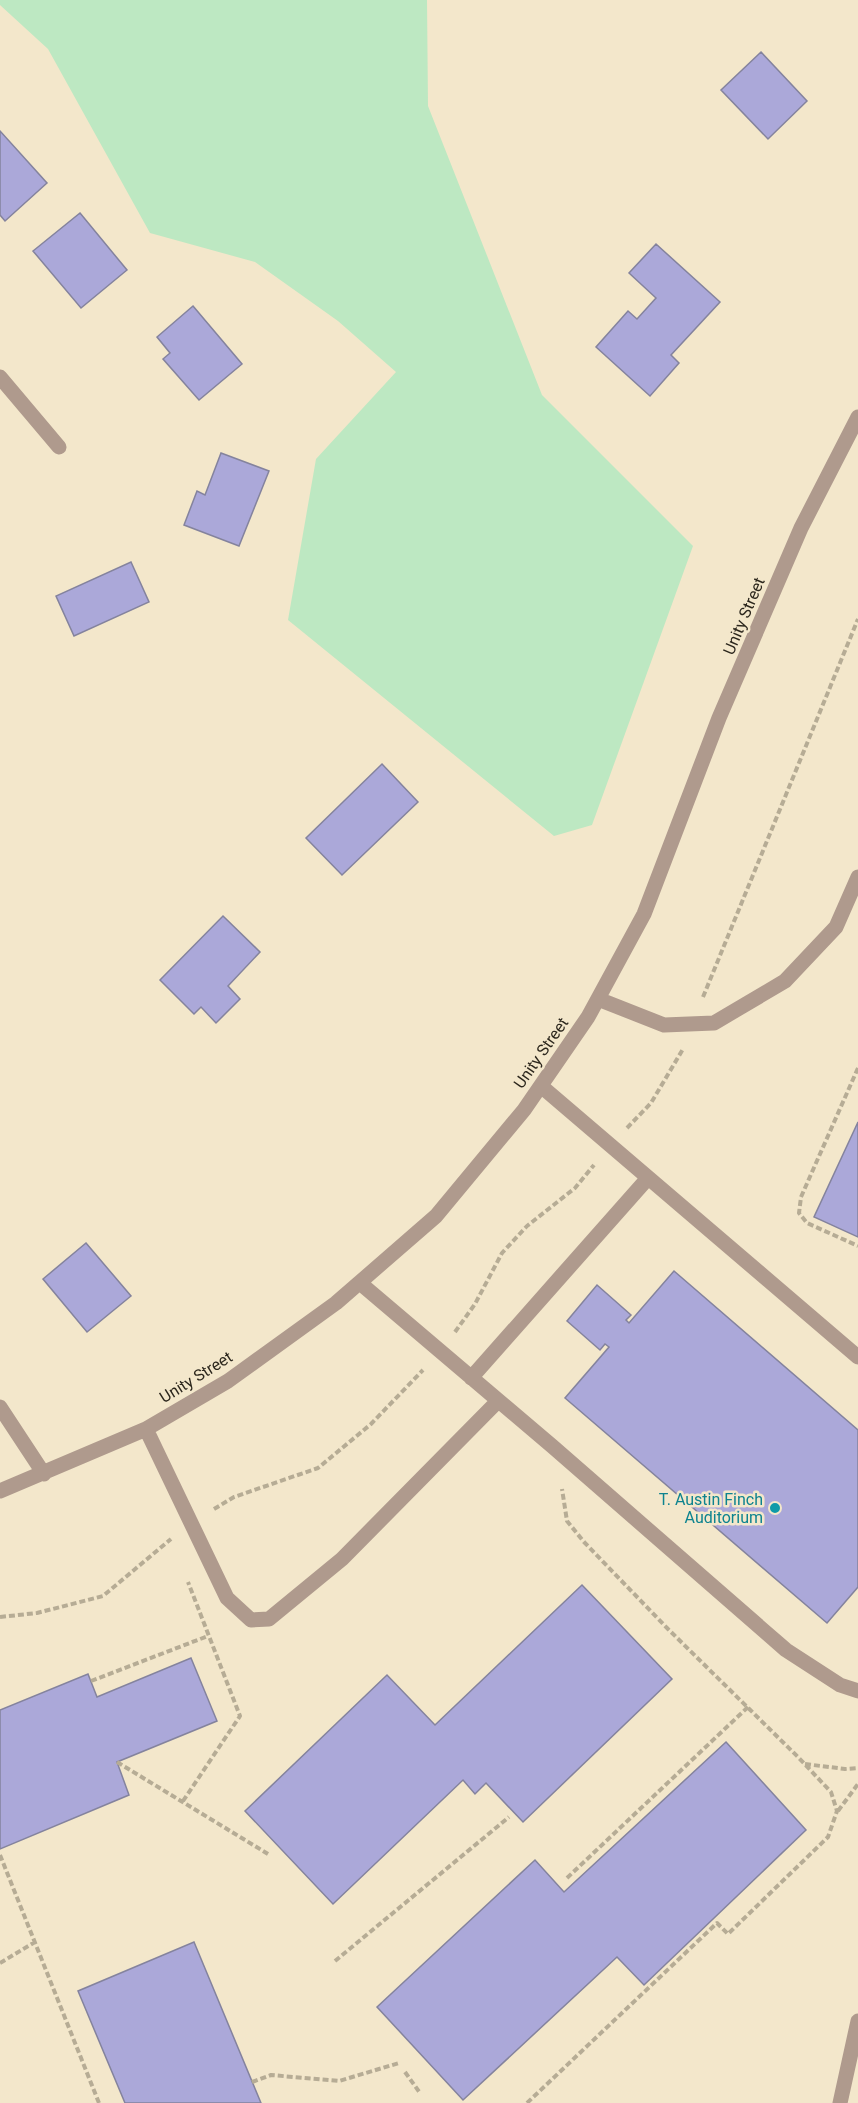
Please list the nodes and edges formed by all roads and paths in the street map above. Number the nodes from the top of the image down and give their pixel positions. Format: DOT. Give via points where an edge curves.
graph roads {
  1 [pos="0,377"];
  2 [pos="858,417"];
  3 [pos="59,447"];
  4 [pos="858,619"];
  5 [pos="858,877"];
  6 [pos="598,999"];
  7 [pos="693,1024"];
  8 [pos="858,1068"];
  9 [pos="541,1086"];
  10 [pos="610,1146"];
  11 [pos="648,1178"];
  12 [pos="858,1246"];
  13 [pos="360,1283"];
  14 [pos="440,1352"];
  15 [pos="858,1357"];
  16 [pos="471,1378"];
  17 [pos="498,1401"];
  18 [pos="0,1407"];
  19 [pos="146,1429"];
  20 [pos="571,1463"];
  21 [pos="44,1474"];
  22 [pos="0,1491"];
  23 [pos="190,1522"];
  24 [pos="171,1539"];
  25 [pos="176,1550"];
  26 [pos="184,1572"];
  27 [pos="0,1617"];
  28 [pos="208,1635"];
  29 [pos="91,1681"];
  30 [pos="858,1691"];
  31 [pos="748,1707"];
  32 [pos="117,1762"];
  33 [pos="804,1764"];
  34 [pos="858,1768"];
  35 [pos="858,1784"];
  36 [pos="183,1801"];
  37 [pos="837,1811"];
  38 [pos="509,1817"];
  39 [pos="268,1854"];
  40 [pos="0,1855"];
  41 [pos="567,1878"];
  42 [pos="35,1942"];
  43 [pos="335,1961"];
  44 [pos="0,1963"];
  45 [pos="858,2021"];
  46 [pos="399,2063"];
  47 [pos="405,2072"];
  48 [pos="252,2082"];
  49 [pos="420,2093"];
  50 [pos="99,2103"];
  51 [pos="527,2103"];
  52 [pos="840,2103"];
  1 -- 3 [label="street"];
  2 -- 6 [label="street, Unity Street" via="801,528 719,718 645,914"];
  4 -- 7 [label="path"];
  5 -- 7 [label="street" via="836,927 785,981 714,1023"];
  6 -- 7 [label="street" via="664,1025"];
  6 -- 9 [label="street, Unity Street"];
  7 -- 10 [label="path" via="681,1055 651,1103"];
  8 -- 12 [label="path" via="801,1197 799,1213 807,1223"];
  9 -- 10 [label="street"];
  9 -- 13 [label="street, Unity Street" via="436,1216"];
  10 -- 11 [label="street"];
  10 -- 14 [label="path" via="575,1188 527,1226 502,1253 475,1304"];
  11 -- 15 [label="street"];
  11 -- 16 [label="street"];
  13 -- 14 [label="street"];
  13 -- 19 [label="street, Unity Street" via="228,1381"];
  14 -- 16 [label="street"];
  14 -- 23 [label="path" via="371,1424 318,1468 234,1497"];
  16 -- 17 [label="street"];
  17 -- 20 [label="street"];
  17 -- 23 [label="street" via="342,1559 269,1619 251,1620 228,1598"];
  18 -- 21 [label="street"];
  19 -- 21 [label="street, Unity Street"];
  19 -- 23 [label="street"];
  20 -- 30 [label="street" via="786,1650 840,1685"];
  20 -- 31 [label="path" via="562,1492 567,1521"];
  21 -- 22 [label="street, Unity Street"];
  23 -- 24 [label="path"];
  24 -- 25 [label="path"];
  24 -- 27 [label="path" via="103,1596 37,1613"];
  26 -- 28 [label="path"];
  28 -- 29 [label="path"];
  28 -- 36 [label="path" via="240,1716"];
  31 -- 33 [label="path"];
  31 -- 41 [label="path"];
  32 -- 36 [label="path"];
  33 -- 34 [label="path"];
  33 -- 37 [label="path" via="831,1792"];
  35 -- 37 [label="path"];
  36 -- 39 [label="path"];
  37 -- 51 [label="path" via="828,1837 728,1934 717,1923"];
  38 -- 43 [label="path"];
  40 -- 42 [label="path"];
  42 -- 44 [label="path"];
  42 -- 50 [label="path"];
  45 -- 52 [label="street"];
  46 -- 48 [label="path" via="339,2081 271,2075"];
  47 -- 49 [label="path"];
}
